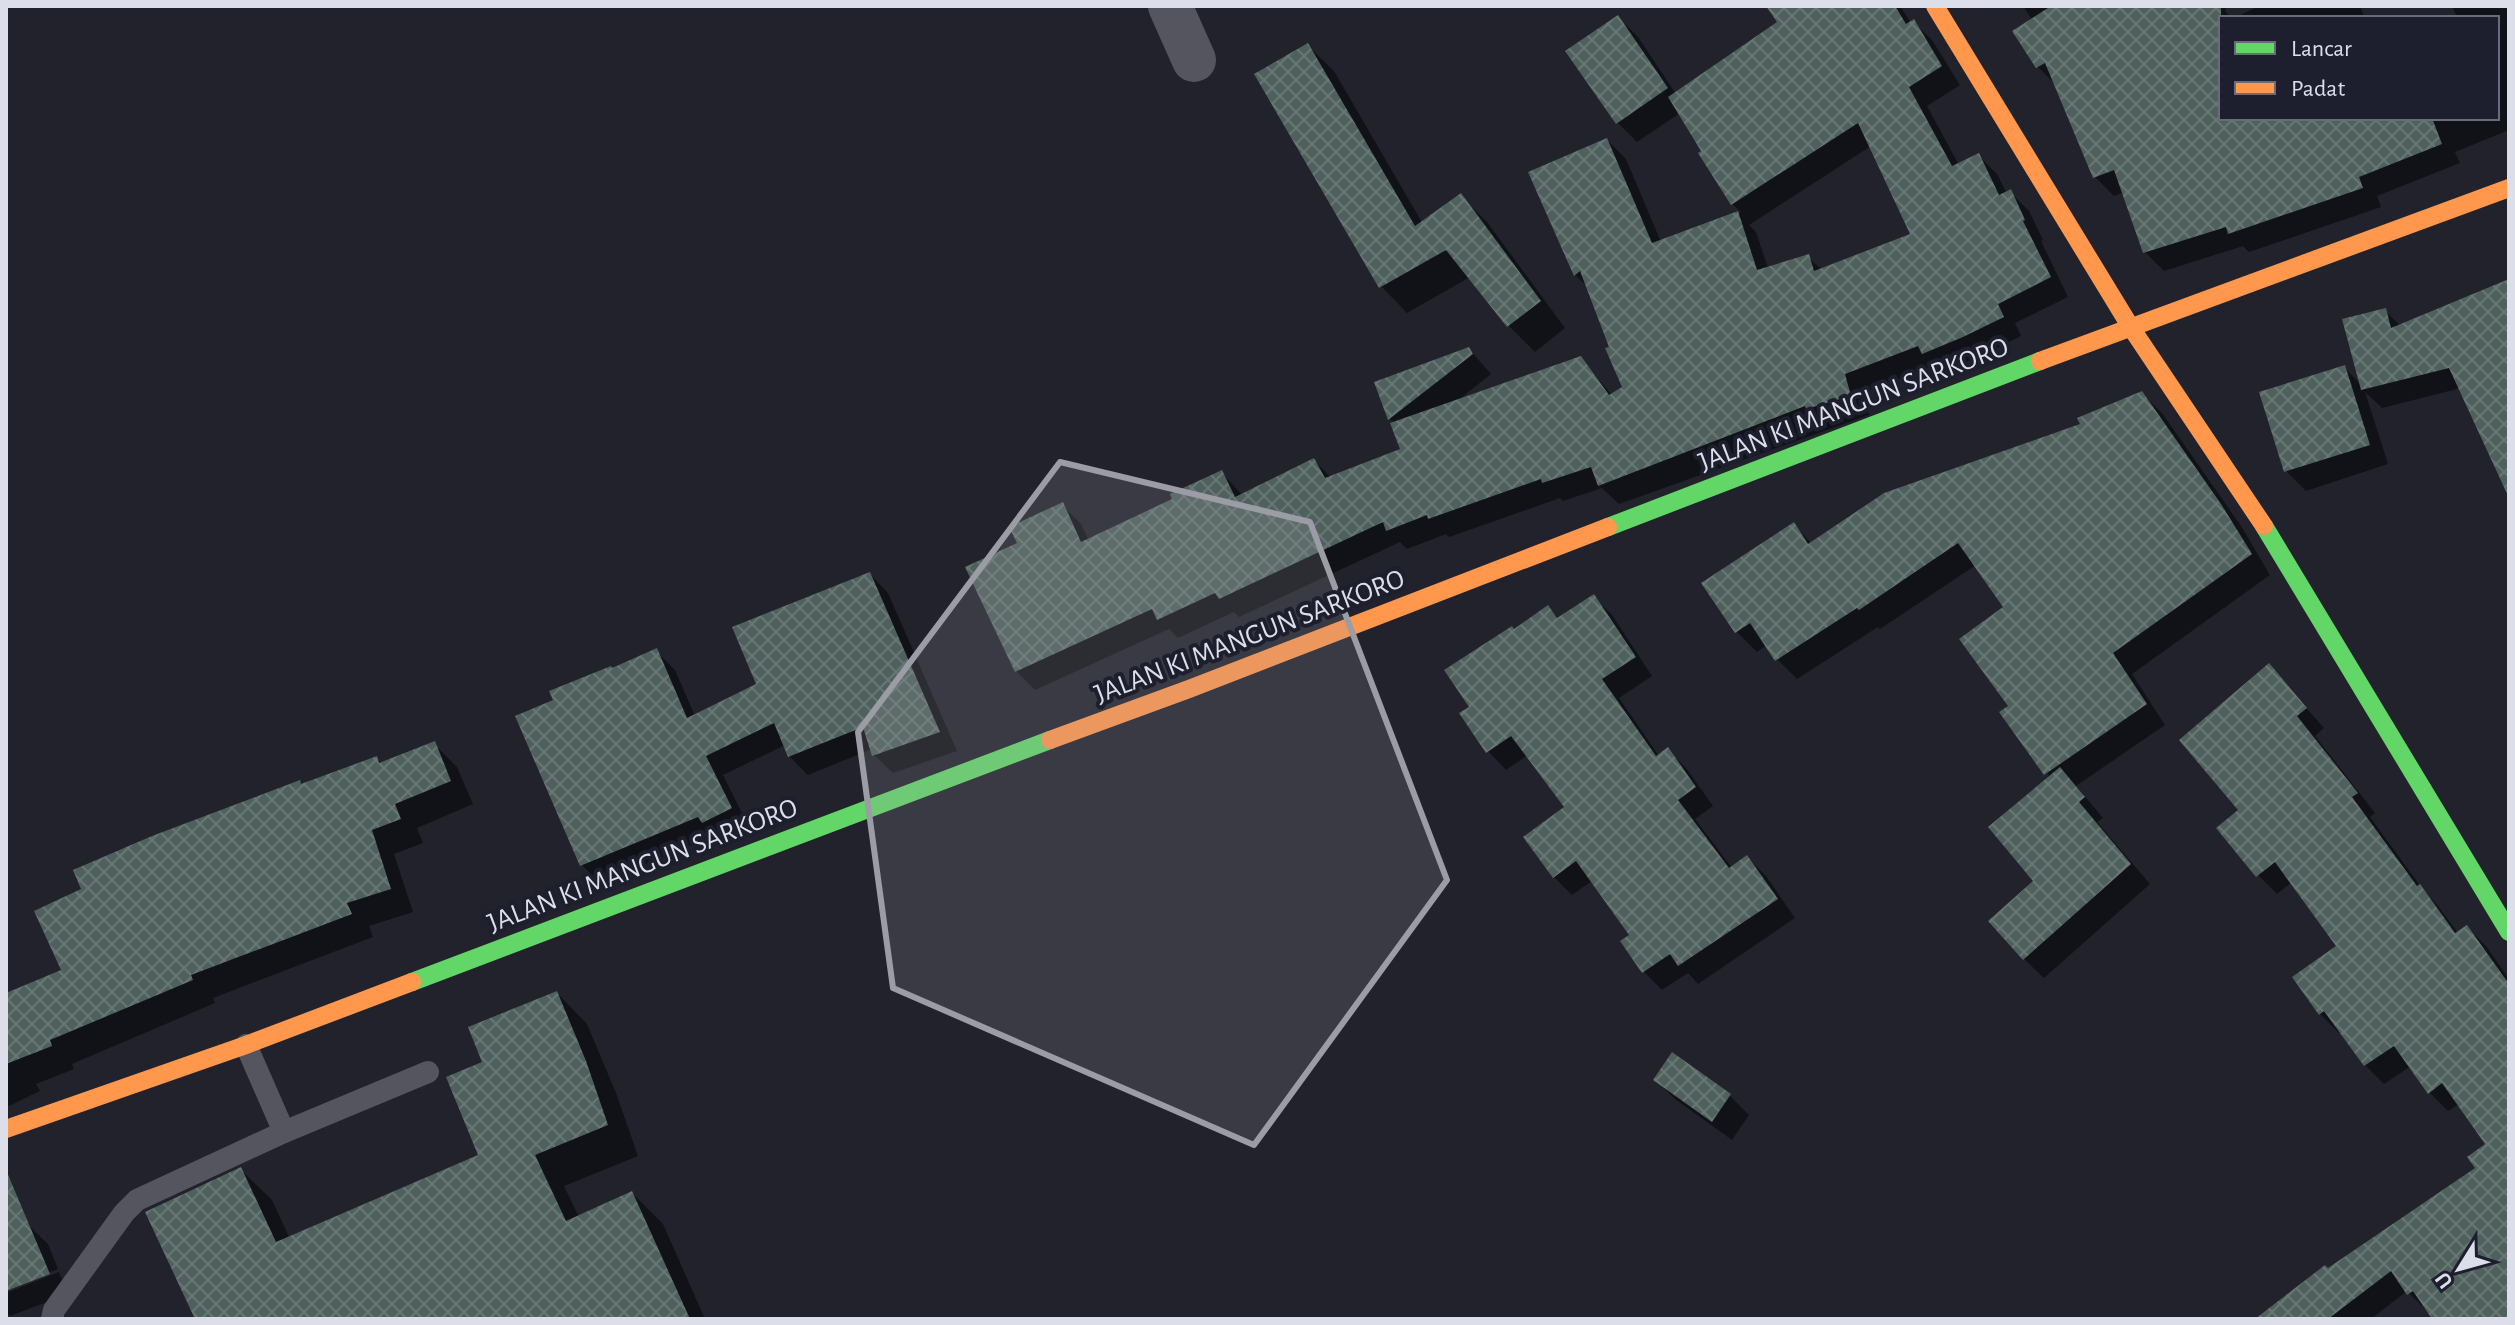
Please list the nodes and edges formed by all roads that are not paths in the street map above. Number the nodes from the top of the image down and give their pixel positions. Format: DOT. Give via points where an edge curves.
graph roads {
  1 [pos="1170,6"];
  2 [pos="1935,6"];
  3 [pos="1194,60"];
  4 [pos="2509,188"];
  5 [pos="2130,326"];
  6 [pos="2509,932"];
  7 [pos="246,1045"];
  8 [pos="428,1072"];
  9 [pos="6,1129"];
  10 [pos="284,1132"];
  11 [pos="52,1319"];
  1 -- 3 [label="street"];
  2 -- 5 [label="main road"];
  4 -- 5 [label="main road, JALAN KI MANGUN SARKORO"];
  5 -- 6 [label="main road" via="2242,490"];
  5 -- 7 [label="main road, JALAN KI MANGUN SARKORO"];
  7 -- 9 [label="main road, JALAN KI MANGUN SARKORO"];
  7 -- 10 [label="lane"];
  8 -- 10 [label="lane"];
  10 -- 11 [label="lane" via="137,1200"];
}
